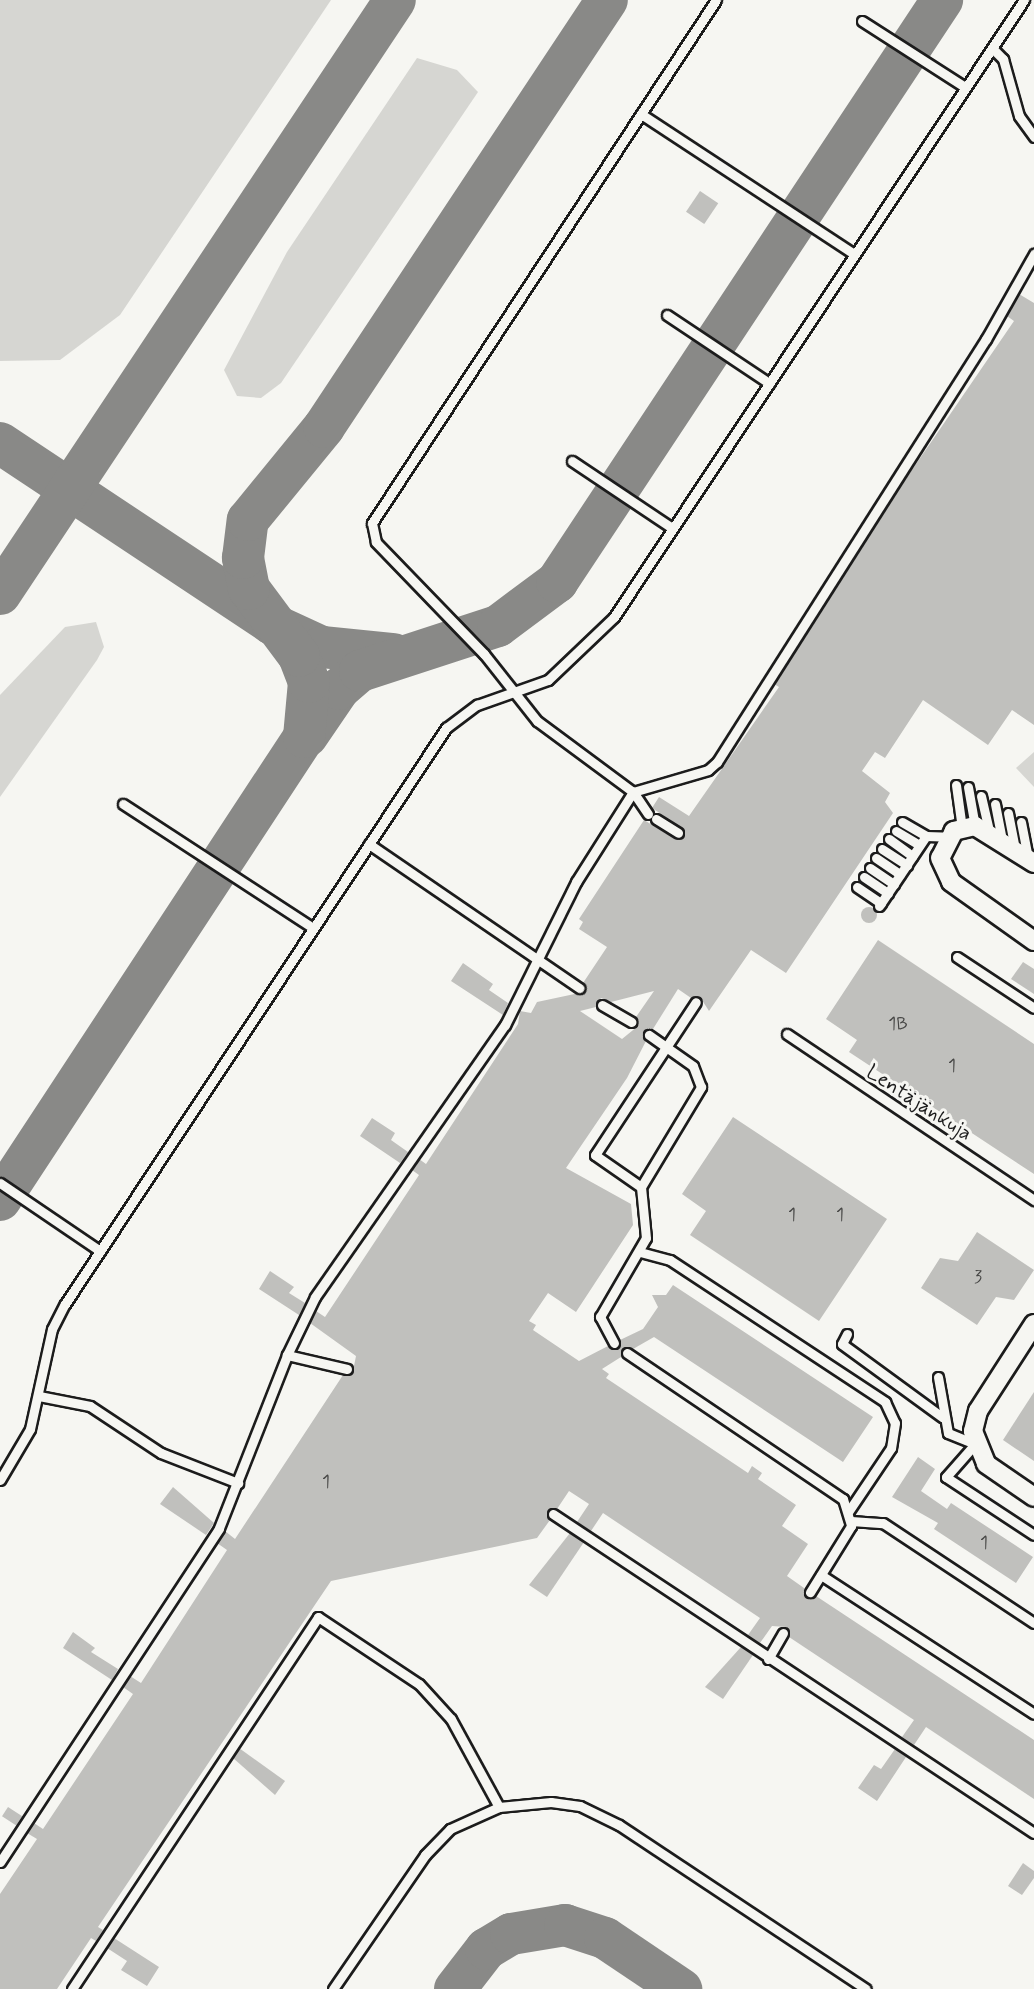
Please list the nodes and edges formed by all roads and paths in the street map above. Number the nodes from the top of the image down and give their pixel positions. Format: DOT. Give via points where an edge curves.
graph roads {
  1 [pos="716,0"];
  2 [pos="1024,0"];
  3 [pos="862,21"];
  4 [pos="992,48"];
  5 [pos="965,87"];
  6 [pos="641,114"];
  7 [pos="1034,137"];
  8 [pos="854,254"];
  9 [pos="1034,254"];
  10 [pos="667,315"];
  11 [pos="769,383"];
  12 [pos="572,461"];
  13 [pos="672,528"];
  14 [pos="511,693"];
  15 [pos="956,785"];
  16 [pos="968,787"];
  17 [pos="633,792"];
  18 [pos="981,796"];
  19 [pos="123,804"];
  20 [pos="994,804"];
  21 [pos="1008,813"];
  22 [pos="902,822"];
  23 [pos="1021,822"];
  24 [pos="896,831"];
  25 [pos="678,833"];
  26 [pos="926,836"];
  27 [pos="889,839"];
  28 [pos="994,842"];
  29 [pos="369,844"];
  30 [pos="920,845"];
  31 [pos="882,849"];
  32 [pos="912,856"];
  33 [pos="876,858"];
  34 [pos="907,865"];
  35 [pos="870,868"];
  36 [pos="900,874"];
  37 [pos="864,877"];
  38 [pos="894,884"];
  39 [pos="857,887"];
  40 [pos="888,893"];
  41 [pos="314,928"];
  42 [pos="1034,940"];
  43 [pos="537,956"];
  44 [pos="957,957"];
  45 [pos="579,988"];
  46 [pos="696,1002"];
  47 [pos="602,1005"];
  48 [pos="1034,1008"];
  49 [pos="632,1022"];
  50 [pos="787,1034"];
  51 [pos="650,1035"];
  52 [pos="665,1045"];
  53 [pos="0,1183"];
  54 [pos="641,1187"];
  55 [pos="1034,1200"];
  56 [pos="100,1251"];
  57 [pos="640,1252"];
  58 [pos="1034,1324"];
  59 [pos="847,1334"];
  60 [pos="614,1343"];
  61 [pos="627,1353"];
  62 [pos="287,1355"];
  63 [pos="347,1369"];
  64 [pos="938,1377"];
  65 [pos="39,1396"];
  66 [pos="942,1417"];
  67 [pos="975,1444"];
  68 [pos="0,1480"];
  69 [pos="238,1483"];
  70 [pos="1034,1497"];
  71 [pos="554,1514"];
  72 [pos="850,1516"];
  73 [pos="1034,1535"];
  74 [pos="821,1575"];
  75 [pos="810,1592"];
  76 [pos="1034,1623"];
  77 [pos="783,1633"];
  78 [pos="768,1659"];
  79 [pos="1034,1714"];
  80 [pos="499,1807"];
  81 [pos="1034,1833"];
  82 [pos="0,1862"];
  83 [pos="72,1989"];
  84 [pos="333,1989"];
  85 [pos="866,1989"];
  1 -- 6 [label="lane"];
  2 -- 4 [label="lane"];
  3 -- 5 [label="lane"];
  4 -- 5 [label="lane"];
  4 -- 7 [label="lane" via="1006,65 1019,116"];
  5 -- 8 [label="lane"];
  6 -- 8 [label="lane"];
  6 -- 14 [label="lane" via="372,523 376,542 484,654"];
  8 -- 11 [label="lane"];
  9 -- 17 [label="lane" via="986,339 717,762 708,770"];
  10 -- 11 [label="lane"];
  11 -- 13 [label="lane"];
  12 -- 13 [label="lane"];
  13 -- 14 [label="lane" via="588,646 548,680"];
  14 -- 17 [label="lane" via="537,721"];
  14 -- 29 [label="lane" via="477,705 446,728"];
  15 -- 28 [label="lane"];
  16 -- 28 [label="lane"];
  17 -- 25 [label="lane" via="652,817"];
  17 -- 43 [label="lane" via="576,882"];
  18 -- 28 [label="lane"];
  19 -- 41 [label="lane"];
  20 -- 28 [label="lane"];
  21 -- 28 [label="lane"];
  22 -- 26 [label="lane"];
  23 -- 28 [label="lane"];
  24 -- 30 [label="lane"];
  26 -- 28 [label="lane"];
  26 -- 30 [label="lane"];
  27 -- 32 [label="lane"];
  28 -- 42 [label="street" via="940,858 951,882"];
  29 -- 41 [label="lane"];
  29 -- 43 [label="lane"];
  30 -- 32 [label="lane"];
  31 -- 34 [label="lane"];
  32 -- 34 [label="lane"];
  33 -- 36 [label="lane"];
  34 -- 36 [label="lane"];
  35 -- 38 [label="lane"];
  36 -- 38 [label="lane"];
  37 -- 40 [label="lane"];
  38 -- 40 [label="lane"];
  39 -- 40 [label="lane" via="880,905"];
  41 -- 56 [label="lane"];
  43 -- 45 [label="lane"];
  43 -- 62 [label="lane" via="505,1026 315,1297"];
  44 -- 48 [label="lane"];
  46 -- 52 [label="lane"];
  47 -- 49 [label="lane"];
  50 -- 55 [label="lane, Lentäjänkuja"];
  51 -- 52 [label="lane"];
  52 -- 54 [label="lane" via="693,1066 701,1087"];
  52 -- 54 [label="lane" via="595,1155"];
  53 -- 56 [label="lane"];
  54 -- 57 [label="lane" via="647,1223"];
  56 -- 65 [label="lane" via="52,1329"];
  57 -- 60 [label="lane" via="600,1317 601,1329"];
  57 -- 72 [label="lane" via="670,1260 885,1402 895,1423 891,1448"];
  58 -- 67 [label="street" via="978,1411"];
  59 -- 66 [label="lane" via="842,1344"];
  61 -- 72 [label="lane" via="834,1490"];
  62 -- 63 [label="lane"];
  62 -- 69 [label="lane"];
  64 -- 66 [label="lane"];
  65 -- 68 [label="lane" via="30,1429"];
  65 -- 69 [label="lane" via="90,1406 161,1453"];
  66 -- 67 [label="lane" via="948,1432"];
  67 -- 70 [label="street" via="986,1464"];
  67 -- 73 [label="lane" via="946,1477"];
  69 -- 82 [label="lane" via="219,1528"];
  71 -- 78 [label="lane"];
  72 -- 74 [label="lane"];
  72 -- 76 [label="lane" via="883,1523"];
  74 -- 75 [label="lane"];
  74 -- 79 [label="lane"];
  77 -- 78 [label="lane"];
  78 -- 81 [label="lane"];
  80 -- 83 [label="lane" via="451,1719 419,1684 318,1617"];
  80 -- 84 [label="lane" via="450,1829 436,1842"];
  80 -- 85 [label="lane" via="551,1802 580,1806 619,1824"];
}
